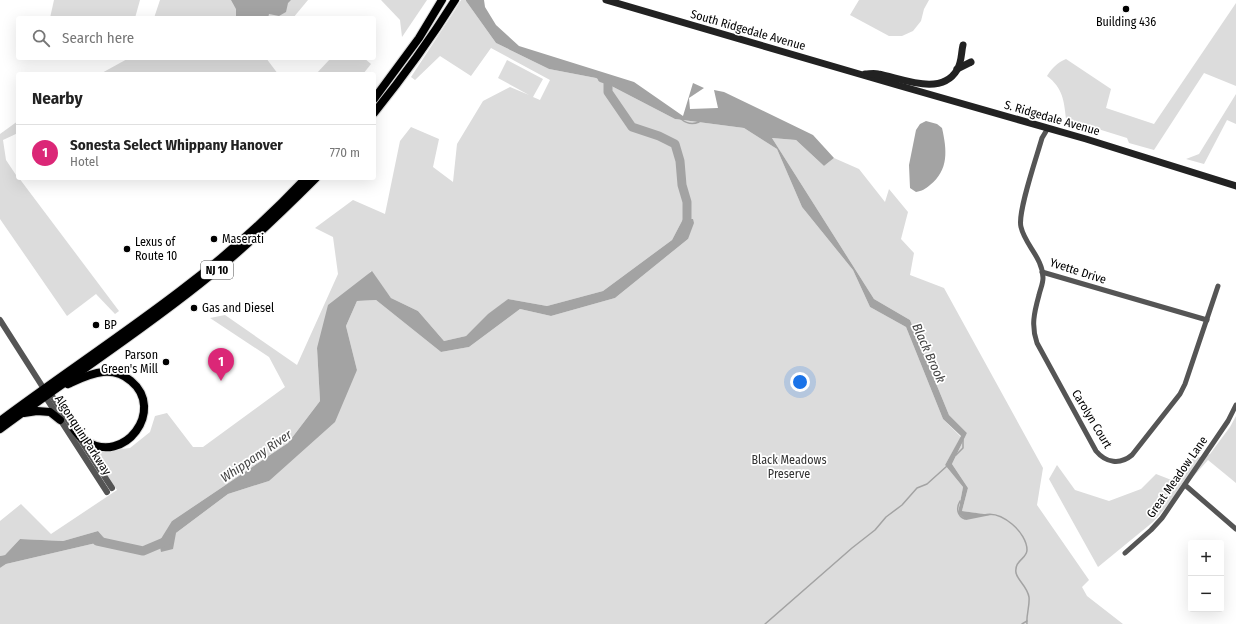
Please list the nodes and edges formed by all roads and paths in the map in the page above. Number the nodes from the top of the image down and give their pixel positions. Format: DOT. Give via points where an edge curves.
graph roads {
  1 [pos="442,0"];
  2 [pos="455,0"];
  3 [pos="606,0"];
  4 [pos="963,45"];
  5 [pos="971,62"];
  6 [pos="958,69"];
  7 [pos="861,75"];
  8 [pos="376,96"];
  9 [pos="376,111"];
  10 [pos="1048,128"];
  11 [pos="304,180"];
  12 [pos="314,180"];
  13 [pos="1236,186"];
  14 [pos="1042,272"];
  15 [pos="1218,286"];
  16 [pos="0,320"];
  17 [pos="1207,320"];
  18 [pos="48,392"];
  19 [pos="1236,405"];
  20 [pos="19,415"];
  21 [pos="60,420"];
  22 [pos="0,421"];
  23 [pos="73,428"];
  24 [pos="0,429"];
  25 [pos="1185,485"];
  26 [pos="1236,529"];
  27 [pos="1125,553"];
  1 -- 8 [label="main road" via="419,38"];
  2 -- 9 [label="main road"];
  3 -- 7 [label="main road, South Ridgedale Avenue"];
  4 -- 6 [label="main road"];
  5 -- 6 [label="main road"];
  6 -- 7 [label="main road" via="941,82 924,84 876,74"];
  7 -- 10 [label="main road, S. Ridgedale Avenue"];
  10 -- 13 [label="main road, S. Ridgedale Avenue"];
  10 -- 14 [label="street, Yvette Drive" via="1042,138 1020,220 1022,231 1040,263"];
  11 -- 18 [label="main road, NJ 10" via="232,249"];
  12 -- 18 [label="main road, NJ 10" via="211,276"];
  14 -- 17 [label="street, Yvette Drive"];
  14 -- 17 [label="street, Carolyn Court" via="1042,283 1033,320 1034,336 1096,451 1109,461 1118,462 1132,455 1180,394"];
  15 -- 17 [label="street, Carolyn Court"];
  16 -- 18 [label="street, Algonquin Parkway"];
  18 -- 20 [label="main road, NJ 10"];
  18 -- 21 [label="street, Algonquin Parkway"];
  18 -- 22 [label="main road, NJ 10"];
  18 -- 23 [label="street, Algonquin Parkway"];
  18 -- 23 [label="main road" via="94,374 107,372 127,377 139,390 143,403 143,417 138,430 123,443 109,447 96,446 81,438"];
  19 -- 25 [label="street, Great Meadow Lane"];
  20 -- 21 [label="main road" via="38,411 50,412"];
  20 -- 24 [label="main road, NJ 10"];
  21 -- 23 [label="street, Algonquin Parkway" via="109,490"];
  25 -- 26 [label="street"];
  25 -- 27 [label="street, Great Meadow Lane" via="1158,523"];
}
